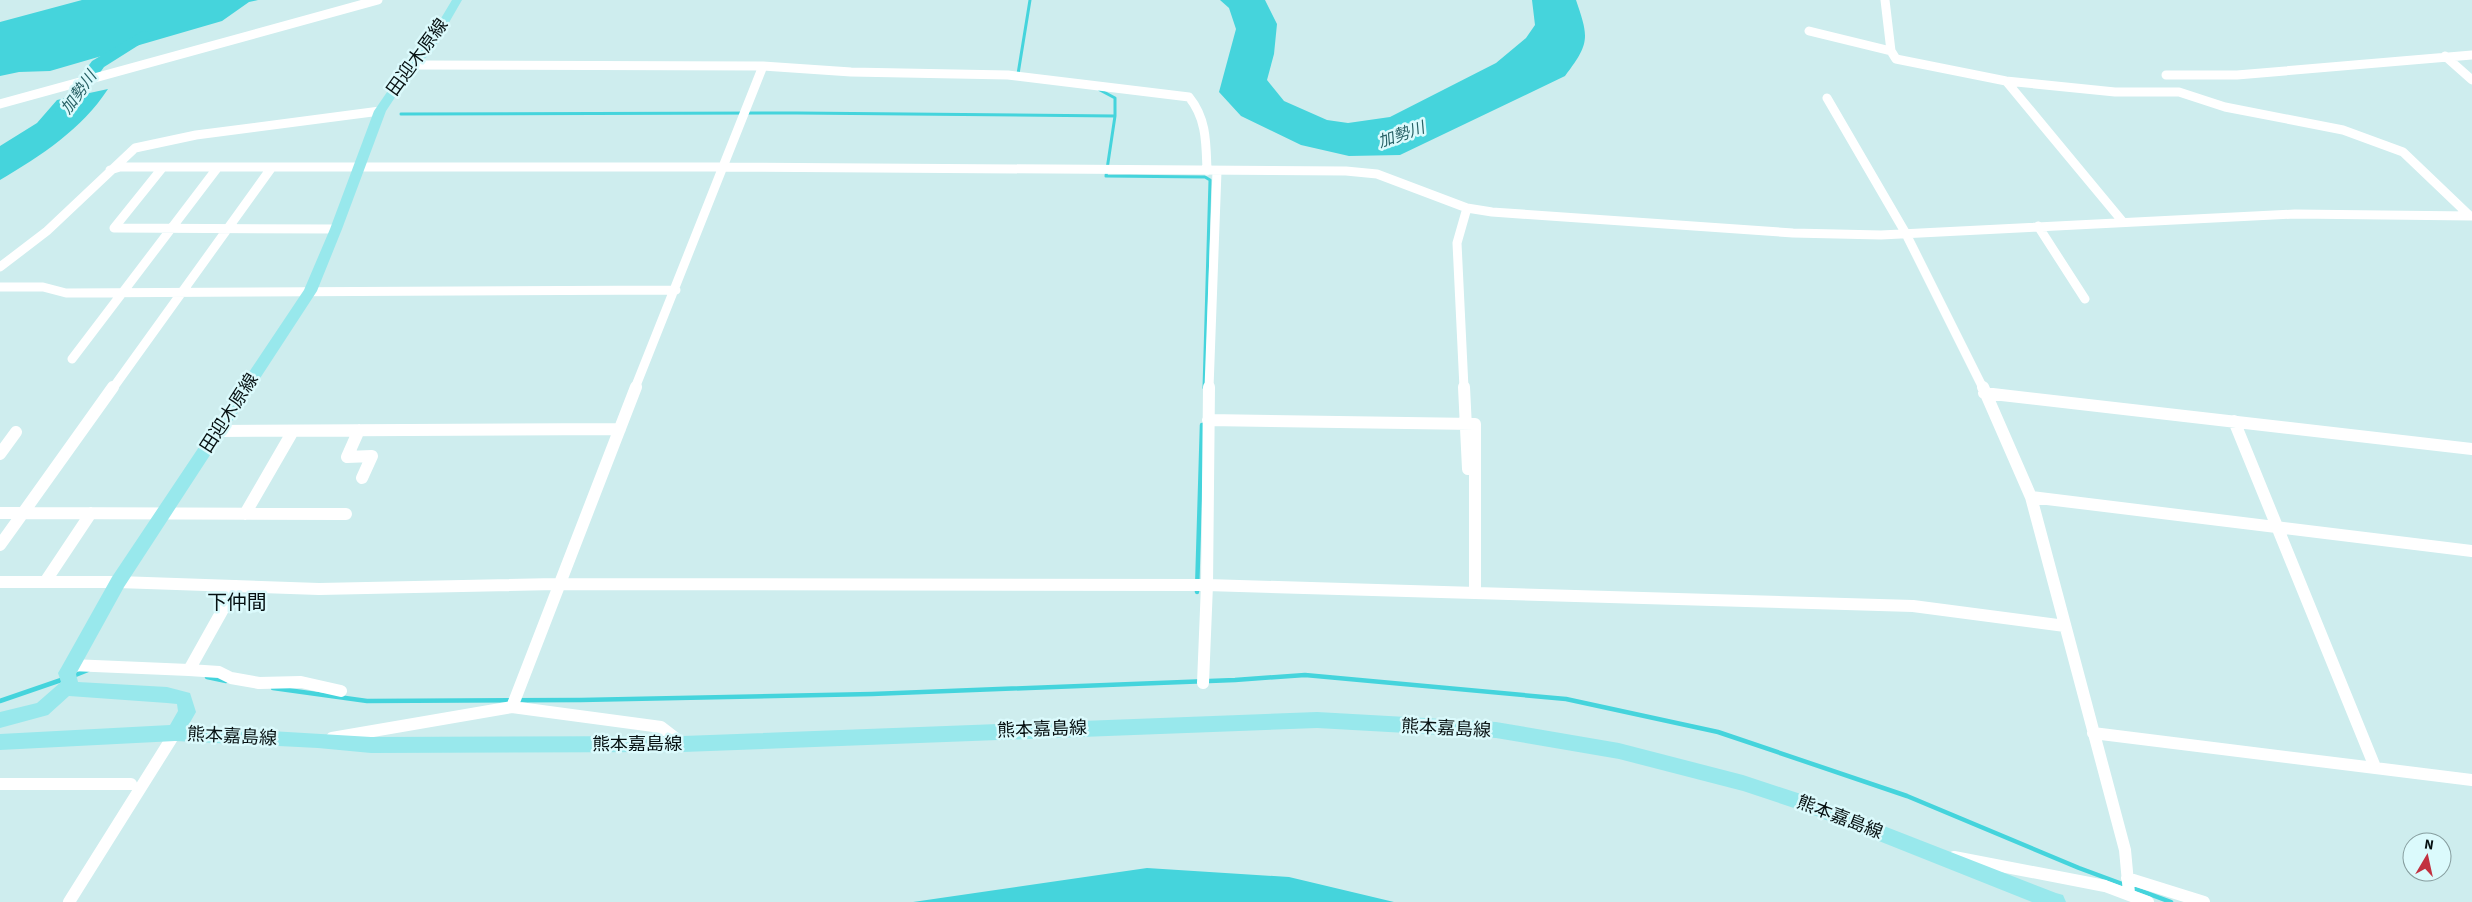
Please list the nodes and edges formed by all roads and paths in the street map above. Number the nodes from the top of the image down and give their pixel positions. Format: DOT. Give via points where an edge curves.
graph roads {
  1 [pos="378,0"];
  2 [pos="457,0"];
  3 [pos="1885,0"];
  4 [pos="1810,31"];
  5 [pos="1891,51"];
  6 [pos="2472,55"];
  7 [pos="2445,56"];
  8 [pos="411,65"];
  9 [pos="763,66"];
  10 [pos="2472,80"];
  11 [pos="2006,81"];
  12 [pos="2179,92"];
  13 [pos="1827,98"];
  14 [pos="0,104"];
  15 [pos="380,112"];
  16 [pos="163,167"];
  17 [pos="218,167"];
  18 [pos="272,167"];
  19 [pos="725,167"];
  20 [pos="360,168"];
  21 [pos="110,170"];
  22 [pos="1212,171"];
  23 [pos="1467,208"];
  24 [pos="2471,216"];
  25 [pos="2123,222"];
  26 [pos="2038,226"];
  27 [pos="172,228"];
  28 [pos="228,228"];
  29 [pos="336,229"];
  30 [pos="1905,232"];
  31 [pos="0,267"];
  32 [pos="0,287"];
  33 [pos="676,290"];
  34 [pos="310,291"];
  35 [pos="182,292"];
  36 [pos="122,293"];
  37 [pos="2085,299"];
  38 [pos="72,359"];
  39 [pos="1984,393"];
  40 [pos="1208,420"];
  41 [pos="2234,421"];
  42 [pos="1466,423"];
  43 [pos="620,429"];
  44 [pos="360,430"];
  45 [pos="217,431"];
  46 [pos="293,431"];
  47 [pos="16,432"];
  48 [pos="2472,449"];
  49 [pos="0,454"];
  50 [pos="362,478"];
  51 [pos="2031,497"];
  52 [pos="0,513"];
  53 [pos="23,513"];
  54 [pos="92,513"];
  55 [pos="163,514"];
  56 [pos="245,514"];
  57 [pos="346,514"];
  58 [pos="2277,529"];
  59 [pos="0,545"];
  60 [pos="2472,551"];
  61 [pos="0,582"];
  62 [pos="45,582"];
  63 [pos="118,582"];
  64 [pos="556,584"];
  65 [pos="1207,585"];
  66 [pos="236,586"];
  67 [pos="1475,593"];
  68 [pos="2065,626"];
  69 [pos="189,670"];
  70 [pos="69,674"];
  71 [pos="1203,683"];
  72 [pos="341,691"];
  73 [pos="512,708"];
  74 [pos="0,720"];
  75 [pos="175,733"];
  76 [pos="2093,734"];
  77 [pos="318,740"];
  78 [pos="0,742"];
  79 [pos="683,744"];
  80 [pos="2375,767"];
  81 [pos="2472,780"];
  82 [pos="0,784"];
  83 [pos="131,784"];
  84 [pos="1932,853"];
  85 [pos="2128,878"];
  86 [pos="2129,893"];
  87 [pos="69,902"];
  88 [pos="2056,902"];
  89 [pos="2148,902"];
  90 [pos="2204,902"];
  1 -- 14 [label="street"];
  2 -- 8 [label="main road, 田迎木原線" via="426,52"];
  3 -- 5 [label="street"];
  4 -- 5 [label="street"];
  5 -- 11 [label="street" via="1896,60"];
  6 -- 7 [label="street"];
  7 -- 10 [label="street"];
  7 -- 12 [label="street" via="2237,75 2166,75"];
  8 -- 9 [label="street"];
  8 -- 15 [label="main road, 田迎木原線"];
  9 -- 19 [label="street"];
  9 -- 22 [label="street" via="851,72 1008,75 1189,97 1206,131"];
  11 -- 12 [label="street" via="2115,92"];
  11 -- 25 [label="street"];
  12 -- 24 [label="street" via="2225,107 2343,130 2403,152"];
  13 -- 30 [label="street"];
  15 -- 20 [label="main road, 田迎木原線"];
  15 -- 21 [label="street" via="336,115 154,143 135,148"];
  16 -- 17 [label="street"];
  16 -- 21 [label="street"];
  16 -- 27 [label="street" via="114,228"];
  17 -- 18 [label="street"];
  17 -- 27 [label="street"];
  18 -- 20 [label="street"];
  18 -- 28 [label="street"];
  19 -- 20 [label="street"];
  19 -- 22 [label="street"];
  19 -- 33 [label="street"];
  20 -- 29 [label="main road, 田迎木原線"];
  21 -- 31 [label="street" via="47,231"];
  22 -- 23 [label="street" via="1377,174"];
  22 -- 40 [label="street"];
  23 -- 30 [label="street" via="1794,233 1881,235"];
  23 -- 42 [label="street" via="1458,244"];
  24 -- 25 [label="street" via="2295,214"];
  25 -- 26 [label="street"];
  26 -- 30 [label="street"];
  26 -- 37 [label="street"];
  27 -- 28 [label="street"];
  27 -- 36 [label="street"];
  28 -- 29 [label="street"];
  28 -- 35 [label="street"];
  29 -- 34 [label="main road, 田迎木原線"];
  30 -- 39 [label="street"];
  32 -- 36 [label="street" via="43,287 66,293"];
  33 -- 34 [label="street"];
  33 -- 43 [label="street"];
  34 -- 35 [label="street"];
  34 -- 45 [label="main road, 田迎木原線"];
  35 -- 36 [label="street"];
  35 -- 53 [label="street"];
  36 -- 38 [label="street"];
  39 -- 41 [label="street"];
  39 -- 51 [label="street"];
  40 -- 42 [label="street"];
  40 -- 65 [label="street"];
  41 -- 48 [label="street"];
  41 -- 58 [label="street"];
  42 -- 67 [label="street" via="1475,424"];
  43 -- 44 [label="street"];
  43 -- 64 [label="street"];
  44 -- 46 [label="street"];
  44 -- 50 [label="street" via="347,457 372,456"];
  45 -- 46 [label="street"];
  45 -- 55 [label="main road, 田迎木原線"];
  46 -- 56 [label="street"];
  47 -- 49 [label="street"];
  51 -- 58 [label="street"];
  51 -- 68 [label="street"];
  52 -- 53 [label="street"];
  53 -- 54 [label="street"];
  53 -- 59 [label="street"];
  54 -- 55 [label="street"];
  54 -- 62 [label="street"];
  55 -- 56 [label="street"];
  55 -- 63 [label="main road, 田迎木原線"];
  56 -- 57 [label="street"];
  58 -- 60 [label="street"];
  58 -- 80 [label="street"];
  61 -- 62 [label="street"];
  62 -- 63 [label="street"];
  63 -- 66 [label="street"];
  63 -- 70 [label="main road, 田迎木原線"];
  64 -- 65 [label="street"];
  64 -- 66 [label="street" via="319,589"];
  64 -- 73 [label="street"];
  65 -- 67 [label="street"];
  65 -- 71 [label="street"];
  66 -- 69 [label="street"];
  67 -- 68 [label="street" via="1913,606"];
  68 -- 76 [label="street"];
  69 -- 70 [label="street"];
  69 -- 72 [label="street" via="219,672 231,678 260,683 301,682"];
  70 -- 74 [label="main road, 田迎木原線" via="42,710"];
  70 -- 75 [label="main road" via="71,688 184,698 187,712"];
  73 -- 77 [label="street"];
  73 -- 79 [label="street" via="661,727"];
  75 -- 77 [label="main road, 熊本嘉島線"];
  75 -- 78 [label="main road, 熊本嘉島線"];
  75 -- 87 [label="street"];
  76 -- 80 [label="street"];
  76 -- 85 [label="street" via="2125,850"];
  77 -- 79 [label="main road, 熊本嘉島線" via="371,745"];
  79 -- 84 [label="main road, 熊本嘉島線" via="1317,720 1496,730 1619,751 1743,783 1807,804"];
  80 -- 81 [label="street"];
  82 -- 83 [label="street"];
  84 -- 86 [label="street" via="1990,862"];
  84 -- 88 [label="main road, 熊本嘉島線"];
  85 -- 86 [label="street"];
  85 -- 90 [label="street"];
  86 -- 89 [label="street"];
}
